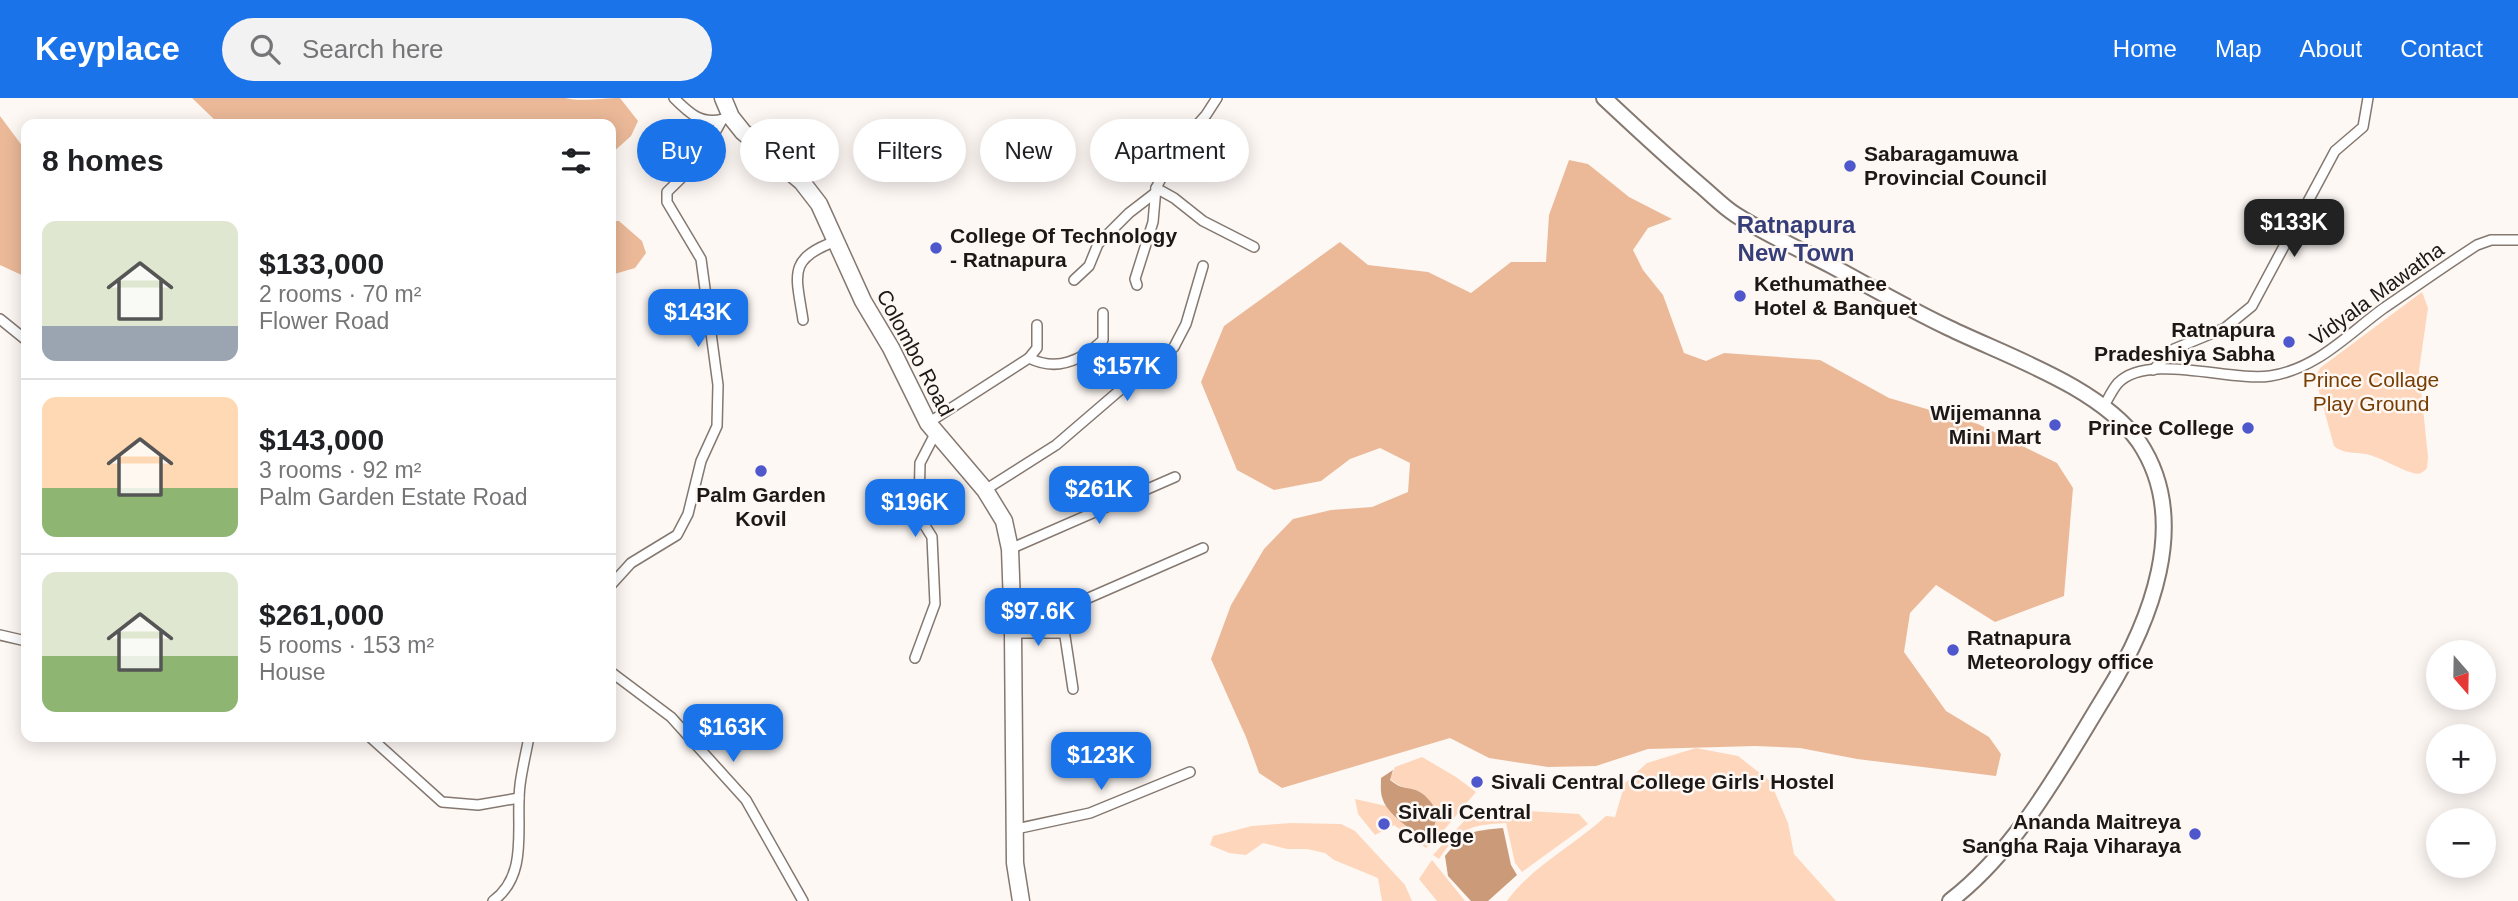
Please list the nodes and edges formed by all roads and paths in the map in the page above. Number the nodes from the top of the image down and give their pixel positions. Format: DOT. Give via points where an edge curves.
graph roads {
  1 [pos="674,98"];
  2 [pos="723,98"];
  3 [pos="1217,98"];
  4 [pos="1604,98"];
  5 [pos="2368,98"];
  6 [pos="727,118"];
  7 [pos="1155,190"];
  8 [pos="2518,240"];
  9 [pos="836,241"];
  10 [pos="1254,247"];
  11 [pos="1203,266"];
  12 [pos="1074,280"];
  13 [pos="1138,285"];
  14 [pos="1103,313"];
  15 [pos="0,319"];
  16 [pos="803,320"];
  17 [pos="1037,325"];
  18 [pos="21,336"];
  19 [pos="1029,358"];
  20 [pos="2152,370"];
  21 [pos="2104,406"];
  22 [pos="931,429"];
  23 [pos="1175,477"];
  24 [pos="985,490"];
  25 [pos="1203,548"];
  26 [pos="1010,549"];
  27 [pos="616,580"];
  28 [pos="1013,633"];
  29 [pos="1063,633"];
  30 [pos="0,635"];
  31 [pos="21,640"];
  32 [pos="915,658"];
  33 [pos="616,676"];
  34 [pos="1073,689"];
  35 [pos="376,742"];
  36 [pos="528,742"];
  37 [pos="1190,772"];
  38 [pos="519,798"];
  39 [pos="1016,829"];
  40 [pos="493,901"];
  41 [pos="803,901"];
  42 [pos="1021,901"];
  43 [pos="1951,901"];
  1 -- 6 [label="street" via="694,117"];
  2 -- 6 [label="highway, Colombo Road"];
  3 -- 7 [label="street" via="1180,145"];
  4 -- 21 [label="main road" via="1735,214"];
  5 -- 20 [label="street" via="2362,127 2335,151 2252,306 2225,328 2174,349"];
  6 -- 9 [label="highway, Colombo Road" via="802,182 819,204"];
  6 -- 27 [label="street" via="713,136 715,145 667,191 667,202 701,259 718,384 717,426 677,535 631,564"];
  7 -- 10 [label="street"];
  7 -- 12 [label="street" via="1098,244 1090,266"];
  7 -- 13 [label="street" via="1153,222 1135,279"];
  8 -- 20 [label="street, Vidyala Mawatha" via="2477,245 2384,308 2324,356 2288,372 2250,377"];
  9 -- 16 [label="street" via="812,250 801,261 798,284"];
  9 -- 22 [label="highway, Colombo Road"];
  11 -- 24 [label="street" via="1186,324 1174,347 1056,444"];
  14 -- 19 [label="street" via="1103,341 1093,349 1059,366"];
  15 -- 18 [label="street"];
  17 -- 19 [label="street" via="1037,348"];
  19 -- 22 [label="street"];
  20 -- 21 [label="street, Vidyala Mawatha" via="2126,377"];
  21 -- 43 [label="main road" via="2138,441 2153,470 2163,510 2164,544 2154,596 2122,668 2047,789 1993,863"];
  22 -- 24 [label="highway, Colombo Road"];
  22 -- 32 [label="street" via="920,463 919,508 932,537 935,604"];
  23 -- 26 [label="street"];
  24 -- 26 [label="highway, Colombo Road" via="1004,521"];
  25 -- 29 [label="street" via="1061,610"];
  26 -- 28 [label="highway, Colombo Road"];
  28 -- 29 [label="street"];
  28 -- 39 [label="highway, Colombo Road"];
  29 -- 34 [label="street"];
  30 -- 31 [label="street"];
  33 -- 41 [label="street" via="671,717 746,800"];
  35 -- 38 [label="street" via="442,802 478,805"];
  36 -- 38 [label="street"];
  37 -- 39 [label="street" via="1090,813"];
  38 -- 40 [label="street" via="513,878"];
  39 -- 42 [label="highway, Colombo Road" via="1014,863"];
}
